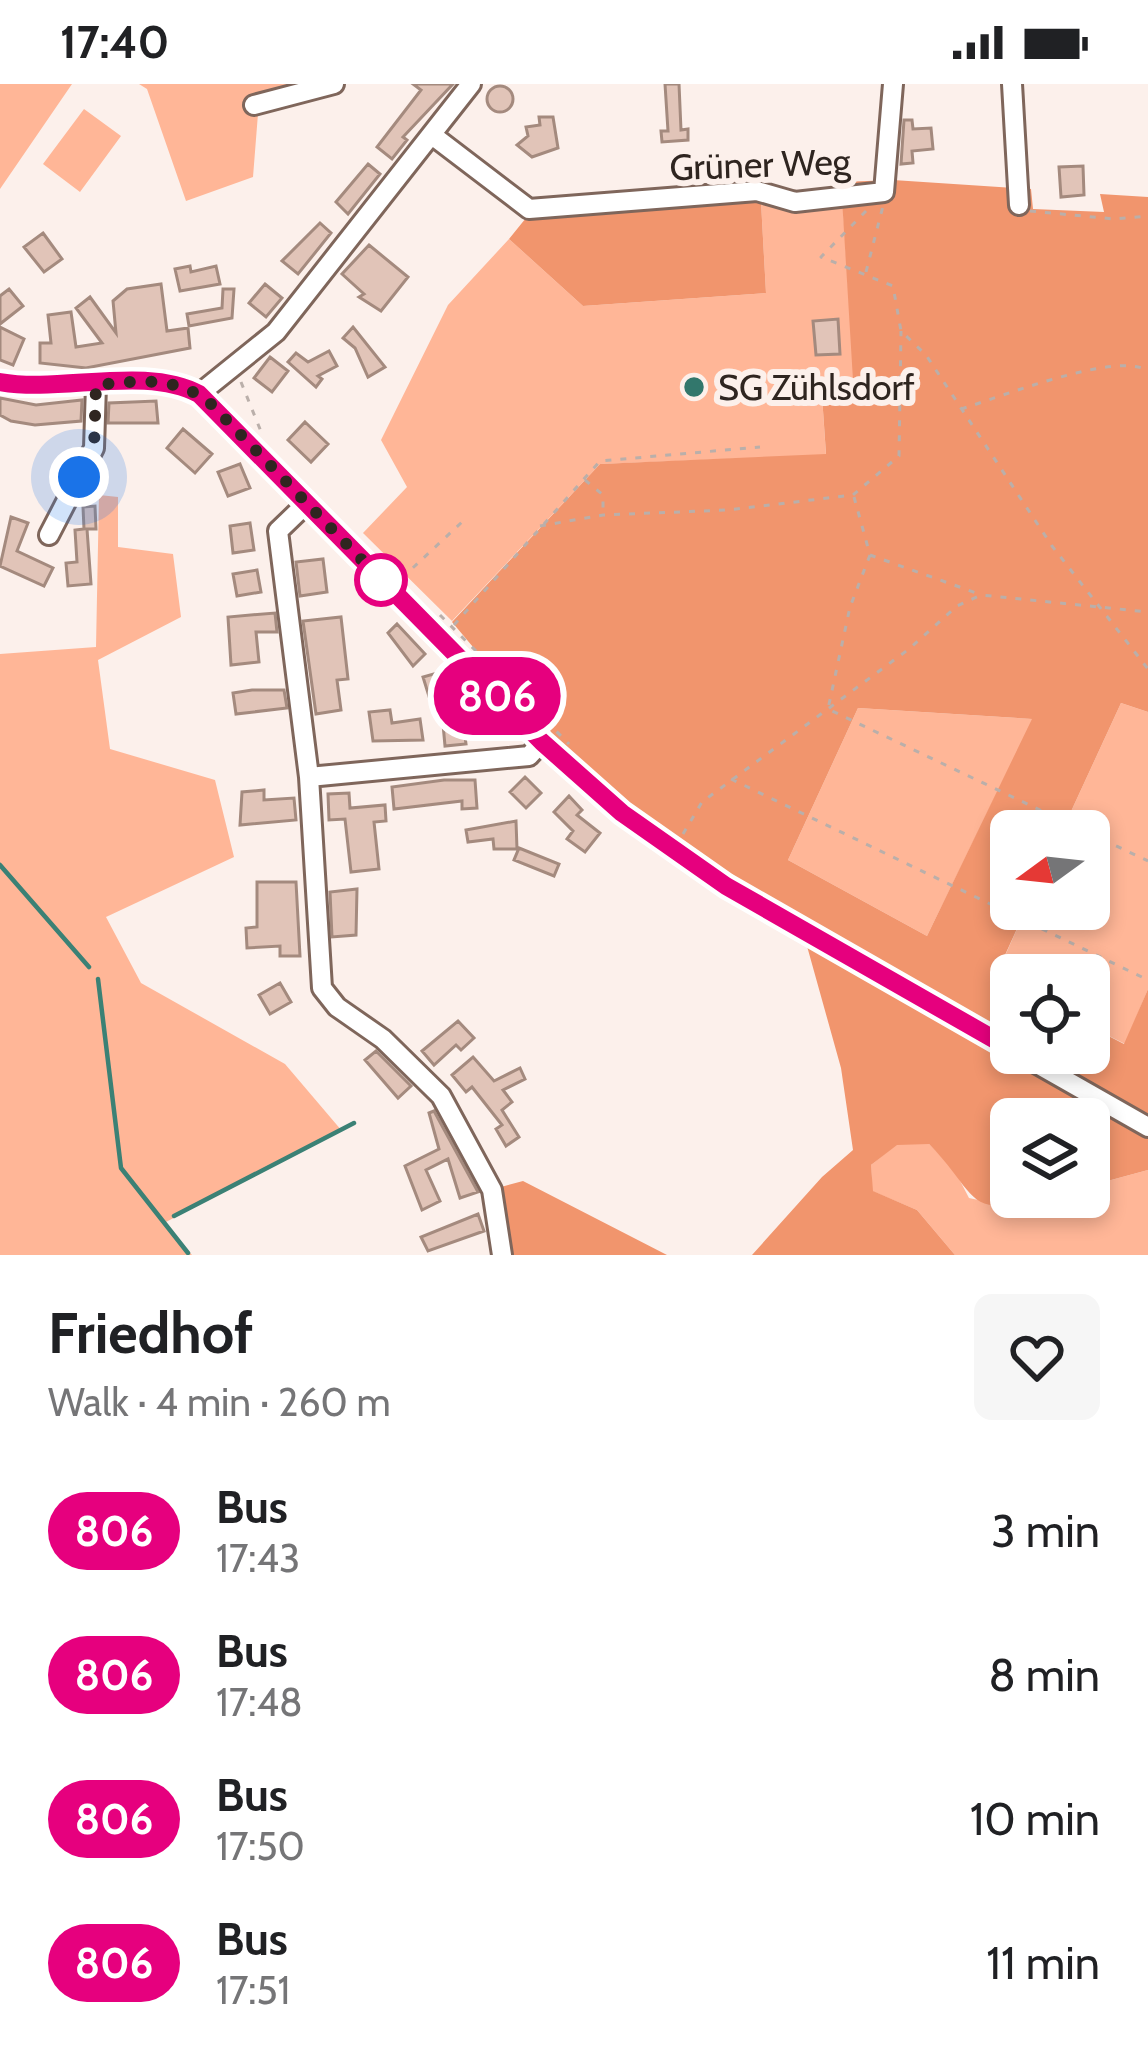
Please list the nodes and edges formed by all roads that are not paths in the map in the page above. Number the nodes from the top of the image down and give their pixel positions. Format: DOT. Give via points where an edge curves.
graph roads {
  1 [pos="334,84"];
  2 [pos="472,84"];
  3 [pos="893,84"];
  4 [pos="1012,84"];
  5 [pos="254,105"];
  6 [pos="432,135"];
  7 [pos="1019,205"];
  8 [pos="0,382"];
  9 [pos="96,385"];
  10 [pos="199,394"];
  11 [pos="307,503"];
  12 [pos="50,536"];
  13 [pos="542,742"];
  14 [pos="308,777"];
  15 [pos="990,1036"];
  16 [pos="1055,1074"];
  17 [pos="1148,1127"];
  18 [pos="502,1255"];
  1 -- 5 [label="street"];
  2 -- 6 [label="street"];
  3 -- 6 [label="street, Grüner Weg" via="884,192 795,202 757,191 529,209"];
  4 -- 7 [label="street"];
  6 -- 10 [label="street" via="276,332"];
  8 -- 9 [label="street"];
  9 -- 10 [label="street" via="166,382"];
  9 -- 12 [label="street" via="94,448"];
  10 -- 11 [label="street"];
  11 -- 13 [label="street" via="391,590 447,633"];
  11 -- 14 [label="street" via="278,531"];
  13 -- 14 [label="street" via="530,756"];
  13 -- 15 [label="street" via="674,851"];
  14 -- 18 [label="street" via="322,988 440,1096 491,1190"];
  16 -- 17 [label="street"];
}
